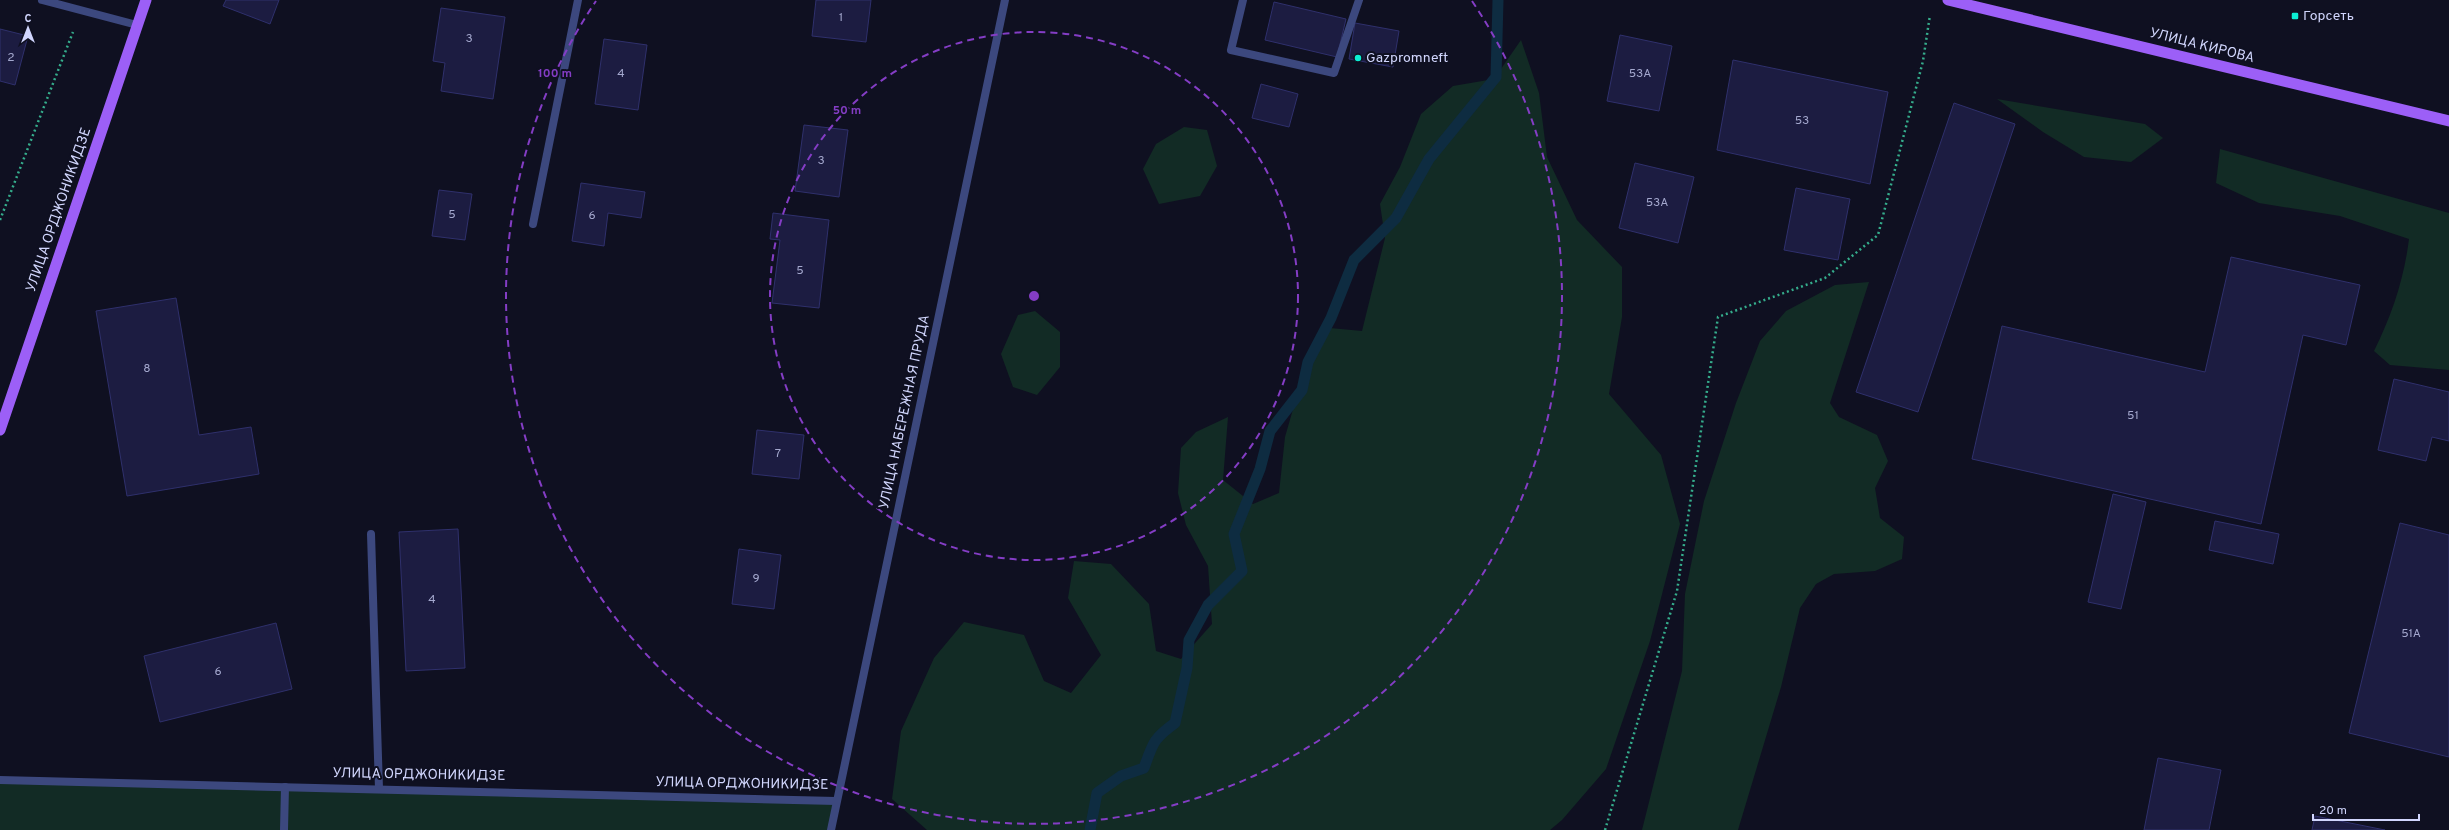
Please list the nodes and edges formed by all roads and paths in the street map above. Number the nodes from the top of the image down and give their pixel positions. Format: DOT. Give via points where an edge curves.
graph roads {
  1 [pos="42,0"];
  2 [pos="146,0"];
  3 [pos="578,0"];
  4 [pos="1006,0"];
  5 [pos="1243,0"];
  6 [pos="1359,0"];
  7 [pos="1948,0"];
  8 [pos="1972,3"];
  9 [pos="1930,8"];
  10 [pos="82,10"];
  11 [pos="137,25"];
  12 [pos="2449,121"];
  13 [pos="0,220"];
  14 [pos="533,224"];
  15 [pos="0,430"];
  16 [pos="372,534"];
  17 [pos="0,780"];
  18 [pos="285,787"];
  19 [pos="379,789"];
  20 [pos="836,801"];
  21 [pos="284,830"];
  22 [pos="831,830"];
  23 [pos="1604,830"];
  1 -- 10 [label="street"];
  2 -- 11 [label="main road, УЛИЦА ОРДЖОНИКИДЗЕ"];
  3 -- 14 [label="street"];
  4 -- 20 [label="street, УЛИЦА НАБЕРЕЖНАЯ ПРУДА"];
  5 -- 6 [label="street" via="1231,50 1334,73"];
  7 -- 8 [label="main road, УЛИЦА КИРОВА"];
  8 -- 12 [label="main road, УЛИЦА КИРОВА"];
  9 -- 23 [label="path" via="1923,62 1878,235 1825,278 1718,317 1677,591"];
  10 -- 11 [label="street"];
  10 -- 13 [label="path"];
  11 -- 15 [label="main road, УЛИЦА ОРДЖОНИКИДЗЕ"];
  16 -- 19 [label="street"];
  17 -- 18 [label="street, УЛИЦА ОРДЖОНИКИДЗЕ"];
  18 -- 19 [label="street, УЛИЦА ОРДЖОНИКИДЗЕ"];
  18 -- 21 [label="street"];
  19 -- 20 [label="street, УЛИЦА ОРДЖОНИКИДЗЕ"];
  20 -- 22 [label="street, УЛИЦА НАБЕРЕЖНАЯ ПРУДА"];
}
